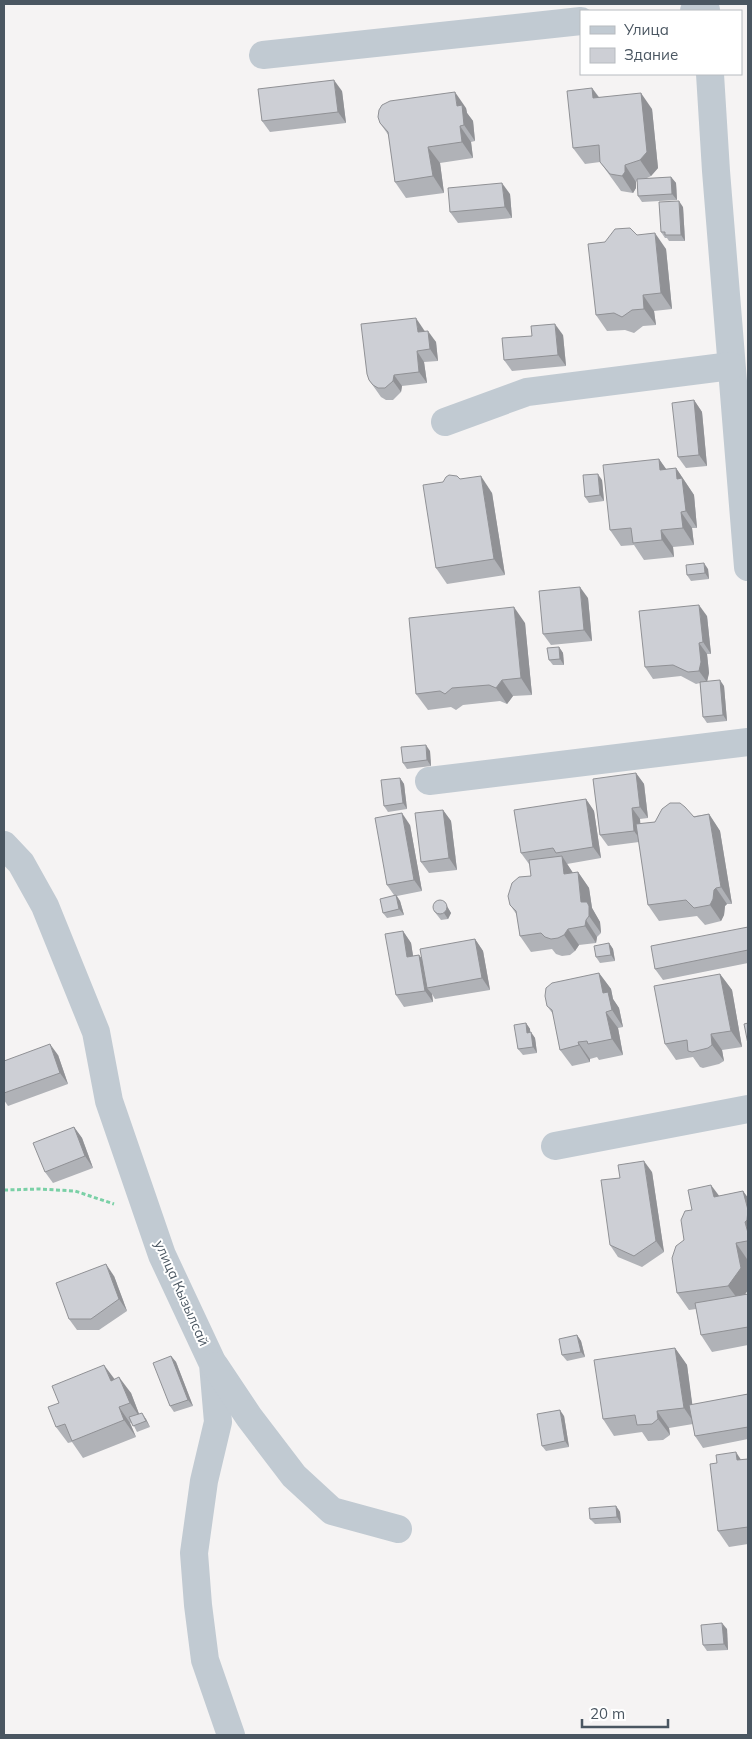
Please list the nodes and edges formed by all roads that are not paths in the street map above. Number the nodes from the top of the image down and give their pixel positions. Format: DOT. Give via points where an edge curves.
graph roads {
  1 [pos="580,22"];
  2 [pos="263,55"];
  3 [pos="710,75"];
  4 [pos="731,366"];
  5 [pos="445,422"];
  6 [pos="748,567"];
  7 [pos="748,742"];
  8 [pos="429,781"];
  9 [pos="4,844"];
  10 [pos="748,1109"];
  11 [pos="555,1146"];
  12 [pos="213,1364"];
  13 [pos="398,1529"];
  14 [pos="231,1735"];
  1 -- 2 [label="street"];
  3 -- 4 [label="street"];
  4 -- 5 [label="street" via="527,392"];
  4 -- 6 [label="street"];
  7 -- 8 [label="street"];
  9 -- 12 [label="street, улица Кызылсай" via="21,863 44,906 96,1032 109,1101 162,1255"];
  10 -- 11 [label="street"];
  12 -- 13 [label="street" via="294,1476 332,1511"];
  12 -- 14 [label="street, улица Кызылсай" via="218,1422 204,1481 194,1553 205,1660"];
}
